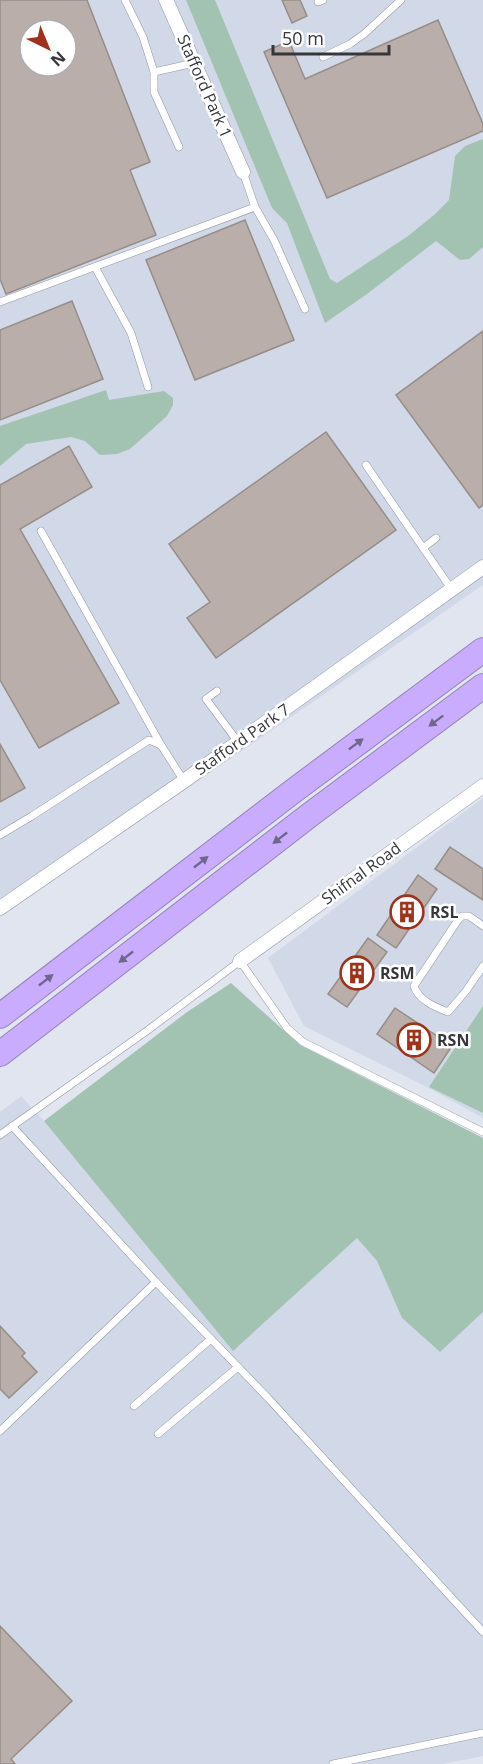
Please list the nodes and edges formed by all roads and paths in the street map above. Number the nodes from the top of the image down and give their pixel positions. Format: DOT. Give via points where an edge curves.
graph roads {
  1 [pos="125,0"];
  2 [pos="166,0"];
  3 [pos="401,0"];
  4 [pos="323,57"];
  5 [pos="194,63"];
  6 [pos="154,72"];
  7 [pos="179,147"];
  8 [pos="243,172"];
  9 [pos="255,207"];
  10 [pos="95,267"];
  11 [pos="0,302"];
  12 [pos="305,309"];
  13 [pos="148,387"];
  14 [pos="366,465"];
  15 [pos="41,531"];
  16 [pos="436,538"];
  17 [pos="423,548"];
  18 [pos="483,567"];
  19 [pos="452,590"];
  20 [pos="483,650"];
  21 [pos="483,686"];
  22 [pos="217,691"];
  23 [pos="238,742"];
  24 [pos="161,745"];
  25 [pos="183,781"];
  26 [pos="483,786"];
  27 [pos="0,835"];
  28 [pos="0,908"];
  29 [pos="483,926"];
  30 [pos="240,961"];
  31 [pos="483,966"];
  32 [pos="0,1016"];
  33 [pos="0,1054"];
  34 [pos="12,1126"];
  35 [pos="483,1131"];
  36 [pos="0,1135"];
  37 [pos="156,1282"];
  38 [pos="211,1339"];
  39 [pos="238,1367"];
  40 [pos="134,1406"];
  41 [pos="0,1431"];
  42 [pos="158,1434"];
  43 [pos="483,1632"];
  44 [pos="483,1732"];
  45 [pos="333,1764"];
  1 -- 6 [label="lane"];
  2 -- 5 [label="street, Stafford Park 1"];
  3 -- 4 [label="lane" via="364,34"];
  5 -- 6 [label="lane"];
  5 -- 8 [label="street, Stafford Park 1"];
  6 -- 7 [label="lane" via="154,92"];
  8 -- 9 [label="lane"];
  9 -- 10 [label="lane"];
  9 -- 12 [label="lane"];
  10 -- 11 [label="lane"];
  10 -- 13 [label="lane" via="131,333"];
  14 -- 17 [label="lane"];
  15 -- 24 [label="lane"];
  16 -- 17 [label="lane"];
  17 -- 19 [label="lane"];
  18 -- 19 [label="street, Stafford Park 7"];
  19 -- 23 [label="street, Stafford Park 7"];
  32 -- 20 [label="highway, one-way"];
  21 -- 33 [label="highway, one-way" via="311,813"];
  22 -- 23 [label="lane" via="206,699"];
  23 -- 25 [label="street, Stafford Park 7"];
  24 -- 25 [label="lane"];
  24 -- 27 [label="lane" via="149,740"];
  25 -- 28 [label="street, Stafford Park 7"];
  26 -- 30 [label="street, Shifnal Road"];
  29 -- 31 [label="lane" via="469,916 458,920 414,986 416,993 432,1006 448,1012"];
  30 -- 34 [label="lane"];
  30 -- 35 [label="lane" via="287,1028 303,1042"];
  34 -- 36 [label="lane"];
  34 -- 37 [label="lane"];
  37 -- 38 [label="lane"];
  37 -- 41 [label="lane"];
  38 -- 39 [label="lane"];
  38 -- 40 [label="lane"];
  39 -- 42 [label="lane"];
  39 -- 43 [label="lane"];
  44 -- 45 [label="lane"];
}
